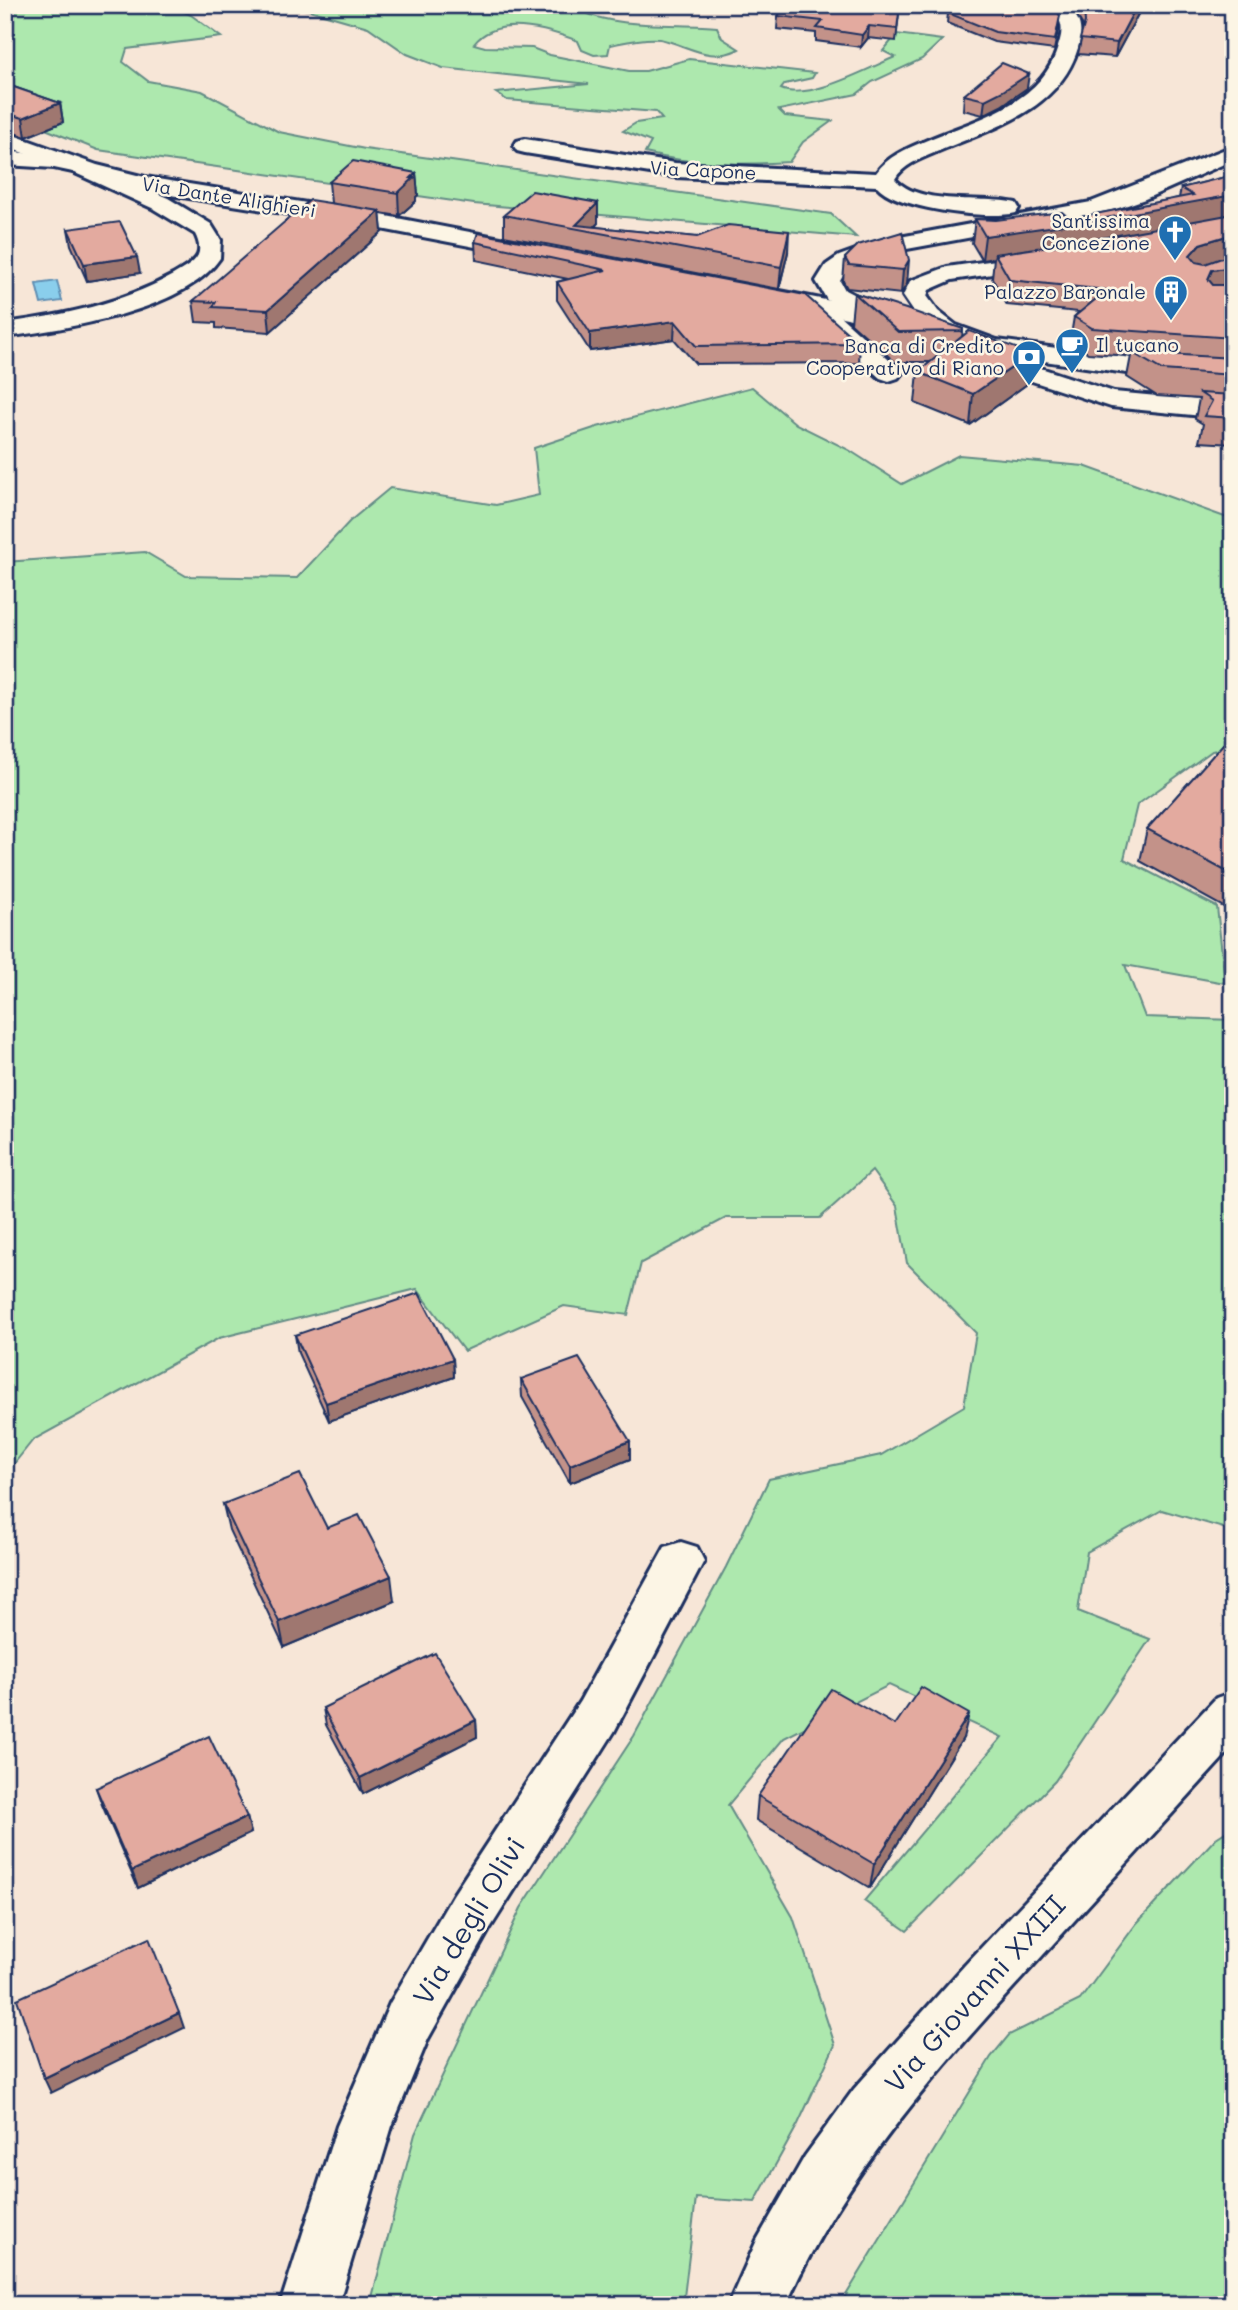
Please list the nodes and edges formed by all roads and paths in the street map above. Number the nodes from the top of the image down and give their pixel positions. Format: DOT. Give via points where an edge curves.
graph roads {
  1 [pos="1051,5"];
  2 [pos="5,138"];
  3 [pos="525,146"];
  4 [pos="1233,152"];
  5 [pos="5,158"];
  6 [pos="69,164"];
  7 [pos="883,180"];
  8 [pos="1078,212"];
  9 [pos="544,254"];
  10 [pos="1068,257"];
  11 [pos="742,291"];
  12 [pos="812,304"];
  13 [pos="888,322"];
  14 [pos="5,330"];
  15 [pos="976,346"];
  16 [pos="889,373"];
  17 [pos="1233,373"];
  18 [pos="1233,411"];
  19 [pos="681,1562"];
  20 [pos="1233,1713"];
  21 [pos="309,2305"];
  22 [pos="757,2305"];
  1 -- 7 [label="street" via="1065,14 1072,36 1060,67 1039,96 907,157 888,170"];
  2 -- 6 [label="street, Via Dante Alighieri"];
  3 -- 7 [label="street, Via Capone" via="675,170"];
  4 -- 8 [label="street" via="1137,194"];
  5 -- 6 [label="street"];
  6 -- 9 [label="street, Via Dante Alighieri" via="155,186"];
  6 -- 14 [label="street" via="194,222 209,238 210,254 191,274 146,298 78,319"];
  7 -- 8 [label="street" via="891,189 923,200"];
  8 -- 13 [label="street" via="891,245 834,270 828,281 832,292"];
  10 -- 15 [label="street" via="947,274 918,286 915,296 929,316"];
  11 -- 12 [label="street"];
  12 -- 13 [label="street"];
  12 -- 16 [label="street"];
  13 -- 15 [label="street"];
  15 -- 17 [label="street" via="1147,368"];
  15 -- 18 [label="street" via="1111,399"];
  19 -- 21 [label="street, Via degli Olivi" via="586,1736 453,1939 409,2021 355,2146"];
  20 -- 22 [label="street, Via Giovanni XXIII" via="873,2108 825,2176"];
}
